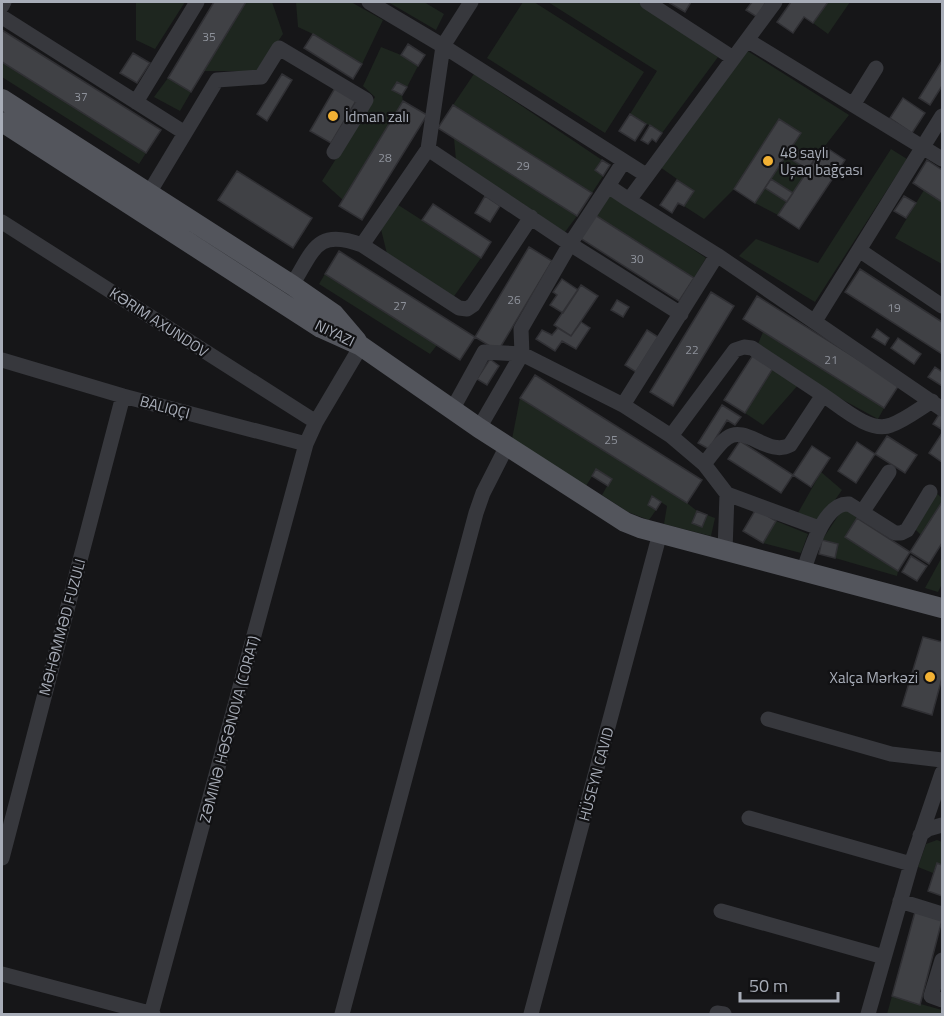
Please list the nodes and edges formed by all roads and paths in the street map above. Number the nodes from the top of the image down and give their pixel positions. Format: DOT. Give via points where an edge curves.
graph roads {
  1 [pos="4,2"];
  2 [pos="197,2"];
  3 [pos="369,2"];
  4 [pos="471,2"];
  5 [pos="647,2"];
  6 [pos="776,2"];
  7 [pos="2,6"];
  8 [pos="2,17"];
  9 [pos="747,40"];
  10 [pos="443,45"];
  11 [pos="733,58"];
  12 [pos="876,68"];
  13 [pos="2,99"];
  14 [pos="136,102"];
  15 [pos="853,105"];
  16 [pos="942,116"];
  17 [pos="2,122"];
  18 [pos="185,133"];
  19 [pos="923,147"];
  20 [pos="428,149"];
  21 [pos="334,152"];
  22 [pos="942,159"];
  23 [pos="624,161"];
  24 [pos="646,175"];
  25 [pos="608,186"];
  26 [pos="629,200"];
  27 [pos="144,201"];
  28 [pos="531,217"];
  29 [pos="2,222"];
  30 [pos="570,244"];
  31 [pos="362,245"];
  32 [pos="859,250"];
  33 [pos="717,255"];
  34 [pos="292,285"];
  35 [pos="942,306"];
  36 [pos="681,314"];
  37 [pos="814,321"];
  38 [pos="361,346"];
  39 [pos="522,354"];
  40 [pos="2,360"];
  41 [pos="823,395"];
  42 [pos="123,396"];
  43 [pos="623,405"];
  44 [pos="937,405"];
  45 [pos="452,410"];
  46 [pos="316,422"];
  47 [pos="479,428"];
  48 [pos="671,436"];
  49 [pos="306,444"];
  50 [pos="507,446"];
  51 [pos="704,464"];
  52 [pos="889,472"];
  53 [pos="930,492"];
  54 [pos="727,494"];
  55 [pos="863,511"];
  56 [pos="819,528"];
  57 [pos="660,533"];
  58 [pos="725,551"];
  59 [pos="803,572"];
  60 [pos="942,608"];
  61 [pos="768,719"];
  62 [pos="942,760"];
  63 [pos="942,773"];
  64 [pos="749,818"];
  65 [pos="942,825"];
  66 [pos="920,835"];
  67 [pos="2,858"];
  68 [pos="911,864"];
  69 [pos="900,901"];
  70 [pos="721,911"];
  71 [pos="942,914"];
  72 [pos="884,957"];
  73 [pos="942,960"];
  74 [pos="2,974"];
  75 [pos="942,1000"];
  76 [pos="152,1014"];
  77 [pos="342,1014"];
  78 [pos="531,1014"];
  79 [pos="868,1014"];
  1 -- 7 [label="street"];
  2 -- 14 [label="street"];
  3 -- 10 [label="street"];
  4 -- 10 [label="street"];
  5 -- 11 [label="street"];
  6 -- 9 [label="street"];
  8 -- 14 [label="street"];
  9 -- 11 [label="street"];
  9 -- 15 [label="street"];
  10 -- 20 [label="street"];
  10 -- 23 [label="street"];
  11 -- 24 [label="street"];
  12 -- 15 [label="street"];
  13 -- 27 [label="main road, NIYAZI"];
  14 -- 18 [label="street"];
  15 -- 19 [label="street"];
  16 -- 19 [label="street"];
  17 -- 27 [label="main road, NIYAZI"];
  18 -- 21 [label="street" via="218,80 261,77 279,48 366,100"];
  18 -- 27 [label="street"];
  19 -- 22 [label="street"];
  19 -- 32 [label="street"];
  20 -- 28 [label="street"];
  20 -- 31 [label="street"];
  23 -- 24 [label="street"];
  23 -- 25 [label="street"];
  24 -- 26 [label="street"];
  25 -- 26 [label="street"];
  25 -- 30 [label="street"];
  26 -- 33 [label="street"];
  27 -- 34 [label="main road, NIYAZI"];
  27 -- 38 [label="main road, NIYAZI" via="321,328"];
  28 -- 30 [label="street"];
  28 -- 31 [label="street" via="466,309"];
  29 -- 46 [label="street, KƏRIM AXUNDOV"];
  30 -- 36 [label="street"];
  30 -- 39 [label="street" via="521,329"];
  31 -- 34 [label="street" via="343,238 317,245"];
  32 -- 35 [label="street"];
  32 -- 37 [label="street"];
  33 -- 36 [label="street"];
  33 -- 37 [label="street"];
  34 -- 38 [label="main road, NIYAZI" via="334,314"];
  36 -- 43 [label="street"];
  37 -- 44 [label="street"];
  38 -- 45 [label="main road"];
  38 -- 46 [label="street, ZƏMINƏ HƏSƏNOVA (CORAT)"];
  39 -- 43 [label="street"];
  39 -- 45 [label="street" via="484,352"];
  39 -- 47 [label="street"];
  40 -- 42 [label="street"];
  41 -- 44 [label="street" via="880,428"];
  41 -- 48 [label="street" via="752,348 744,347 735,350"];
  41 -- 51 [label="street" via="790,446 774,448 735,434"];
  42 -- 49 [label="street"];
  42 -- 67 [label="street, MƏHƏMMƏD FUZULI"];
  43 -- 48 [label="street"];
  45 -- 47 [label="main road"];
  46 -- 49 [label="street, ZƏMINƏ HƏSƏNOVA (CORAT)"];
  47 -- 50 [label="main road"];
  48 -- 51 [label="street"];
  49 -- 76 [label="street, ZƏMINƏ HƏSƏNOVA (CORAT)"];
  50 -- 57 [label="main road" via="616,517"];
  50 -- 77 [label="street" via="476,513"];
  51 -- 54 [label="street"];
  52 -- 55 [label="street"];
  53 -- 55 [label="street" via="907,530 901,533"];
  54 -- 56 [label="street"];
  54 -- 58 [label="street"];
  55 -- 56 [label="street" via="842,503"];
  56 -- 59 [label="street"];
  57 -- 58 [label="main road"];
  57 -- 78 [label="street, HÜSEYN CAVID"];
  58 -- 59 [label="main road"];
  59 -- 60 [label="main road"];
  61 -- 62 [label="street" via="891,754"];
  63 -- 66 [label="street"];
  64 -- 68 [label="street"];
  65 -- 66 [label="street"];
  66 -- 68 [label="street"];
  68 -- 69 [label="street"];
  69 -- 71 [label="street"];
  69 -- 72 [label="street"];
  70 -- 72 [label="street"];
  72 -- 79 [label="street"];
  73 -- 75 [label="street" via="931,996"];
  74 -- 76 [label="street"];
}
